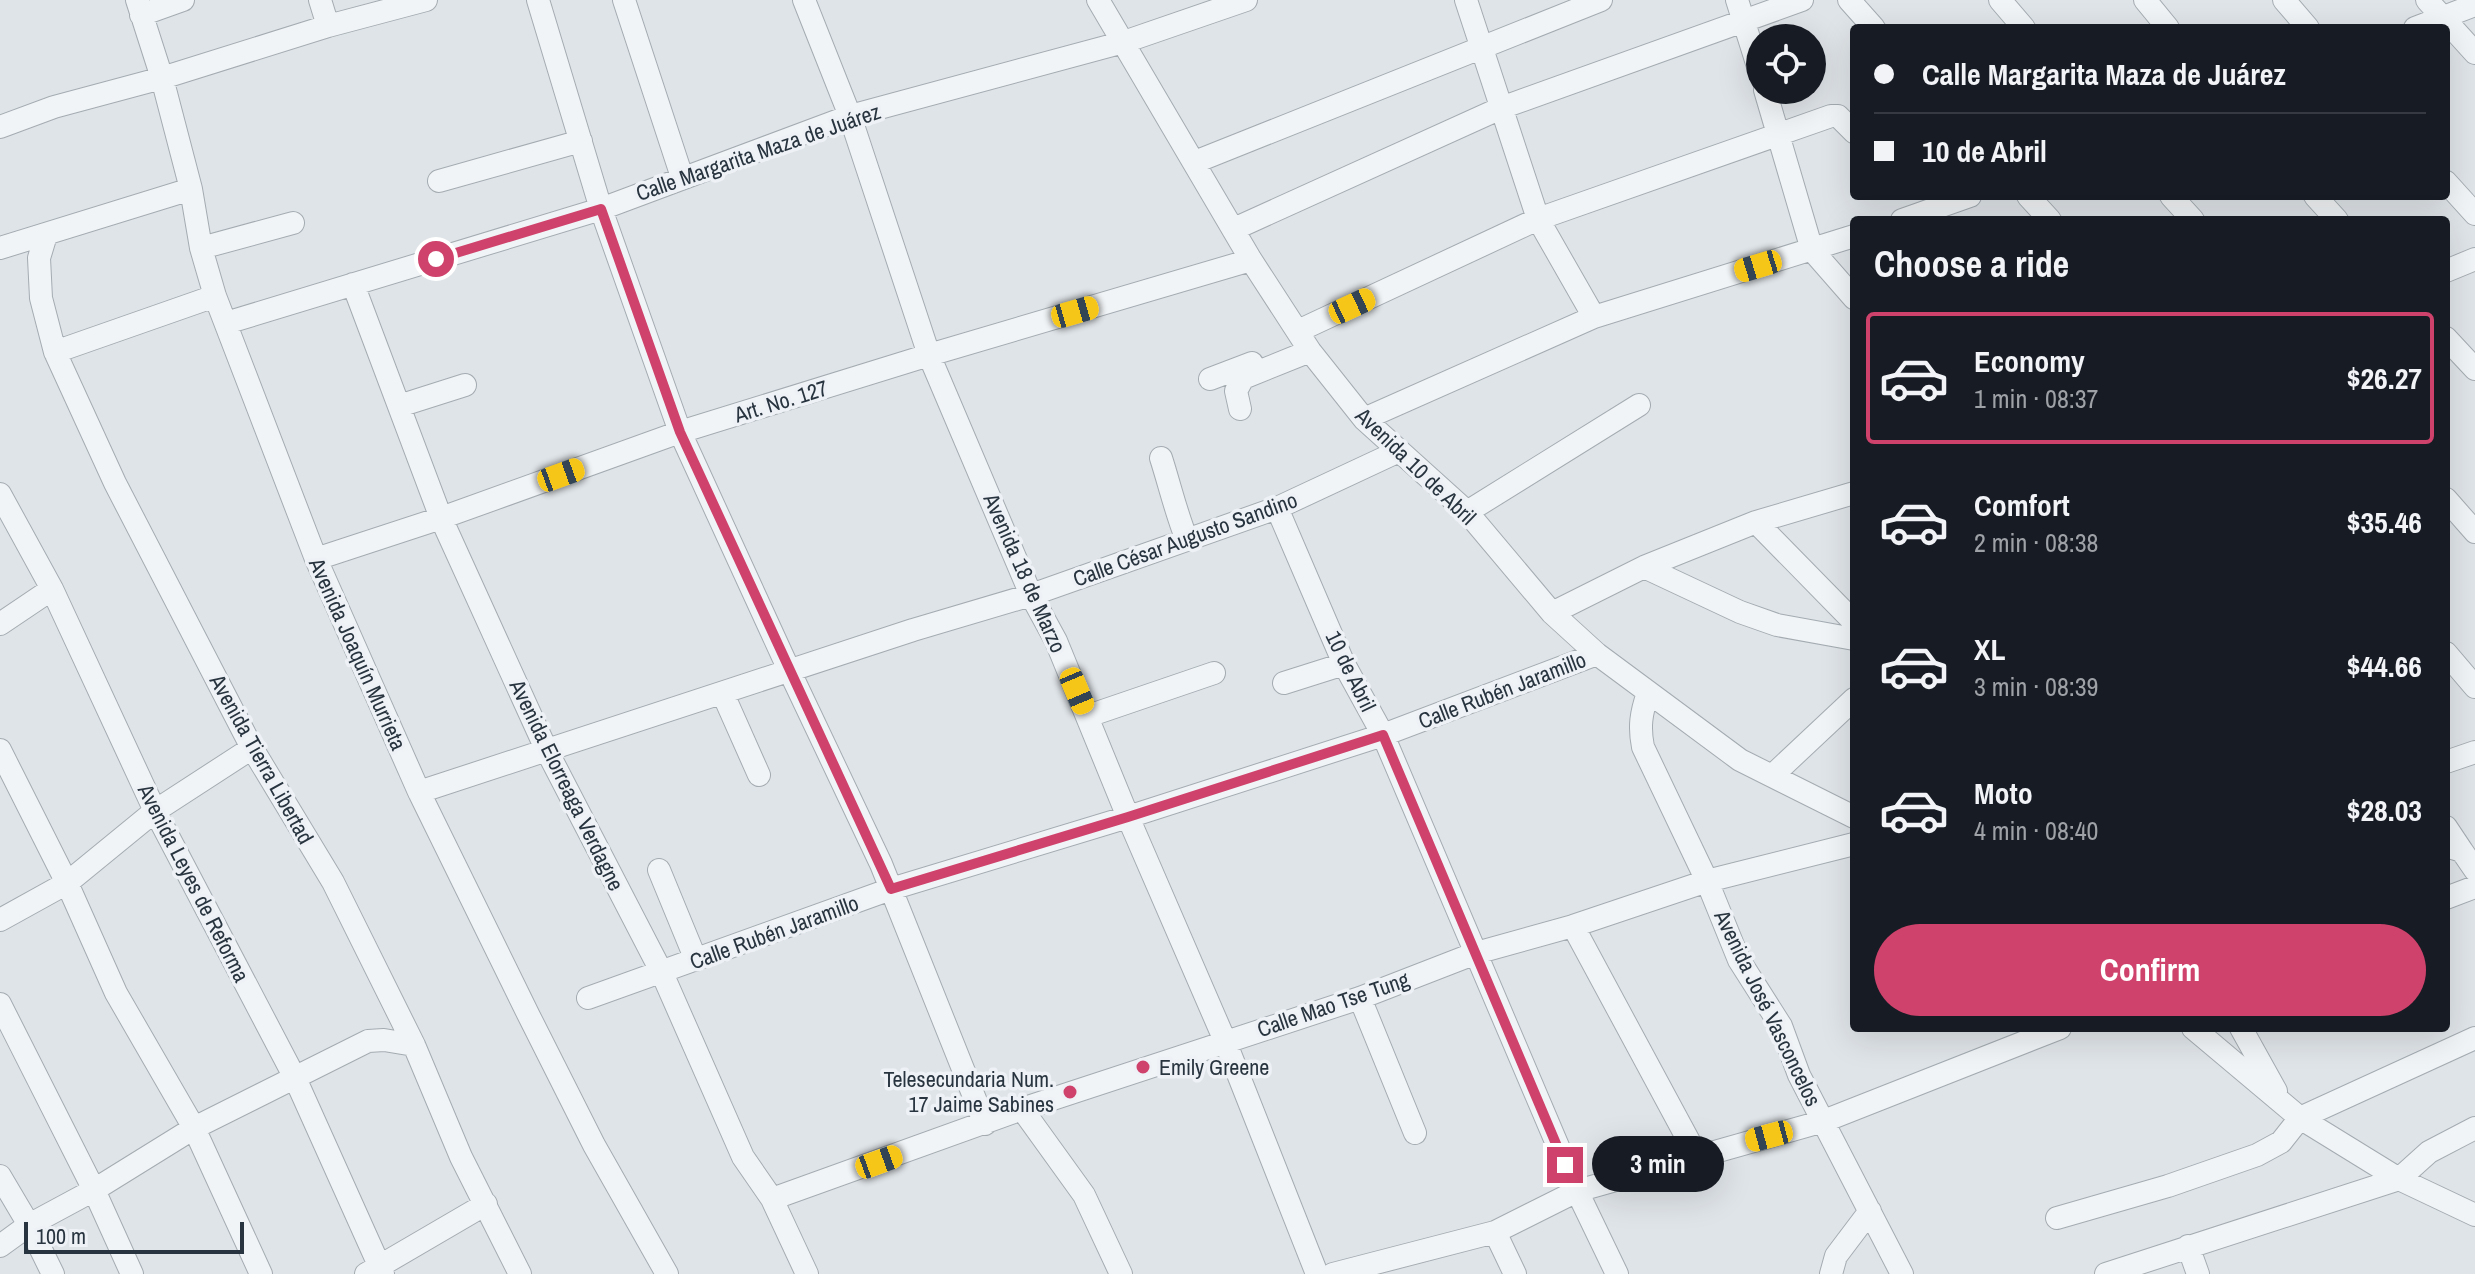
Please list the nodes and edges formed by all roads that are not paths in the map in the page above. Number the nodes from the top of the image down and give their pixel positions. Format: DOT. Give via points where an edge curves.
graph roads {
  1 [pos="183,0"];
  2 [pos="320,0"];
  3 [pos="426,0"];
  4 [pos="538,0"];
  5 [pos="624,0"];
  6 [pos="804,0"];
  7 [pos="1098,0"];
  8 [pos="1246,0"];
  9 [pos="1466,0"];
  10 [pos="1601,0"];
  11 [pos="1737,0"];
  12 [pos="1802,0"];
  13 [pos="1849,0"];
  14 [pos="2000,0"];
  15 [pos="2145,0"];
  16 [pos="2284,0"];
  17 [pos="2475,5"];
  18 [pos="139,8"];
  19 [pos="2435,8"];
  20 [pos="1745,22"];
  21 [pos="1870,24"];
  22 [pos="2021,24"];
  23 [pos="2165,24"];
  24 [pos="2305,24"];
  25 [pos="2419,24"];
  26 [pos="2449,24"];
  27 [pos="1746,25"];
  28 [pos="2450,25"];
  29 [pos="328,26"];
  30 [pos="1124,42"];
  31 [pos="1480,47"];
  32 [pos="2475,53"];
  33 [pos="162,78"];
  34 [pos="1769,104"];
  35 [pos="1501,108"];
  36 [pos="850,116"];
  37 [pos="1846,124"];
  38 [pos="0,127"];
  39 [pos="1777,133"];
  40 [pos="581,141"];
  41 [pos="1195,162"];
  42 [pos="682,177"];
  43 [pos="439,181"];
  44 [pos="2450,186"];
  45 [pos="191,189"];
  46 [pos="1946,200"];
  47 [pos="2032,200"];
  48 [pos="2175,200"];
  49 [pos="2319,200"];
  50 [pos="1921,204"];
  51 [pos="601,209"];
  52 [pos="2475,214"];
  53 [pos="2046,216"];
  54 [pos="2189,216"];
  55 [pos="2333,216"];
  56 [pos="1538,219"];
  57 [pos="293,223"];
  58 [pos="1234,229"];
  59 [pos="46,235"];
  60 [pos="1850,237"];
  61 [pos="0,248"];
  62 [pos="201,248"];
  63 [pos="1812,250"];
  64 [pos="2475,259"];
  65 [pos="1251,260"];
  66 [pos="2450,269"];
  67 [pos="353,284"];
  68 [pos="1850,293"];
  69 [pos="215,296"];
  70 [pos="1594,317"];
  71 [pos="226,323"];
  72 [pos="1305,341"];
  73 [pos="2450,342"];
  74 [pos="55,352"];
  75 [pos="929,355"];
  76 [pos="2475,369"];
  77 [pos="1210,379"];
  78 [pos="465,385"];
  79 [pos="1639,405"];
  80 [pos="399,406"];
  81 [pos="1240,409"];
  82 [pos="1364,419"];
  83 [pos="680,432"];
  84 [pos="1397,452"];
  85 [pos="1161,458"];
  86 [pos="0,494"];
  87 [pos="1850,494"];
  88 [pos="1277,508"];
  89 [pos="2456,508"];
  90 [pos="1467,512"];
  91 [pos="441,518"];
  92 [pos="1756,522"];
  93 [pos="2475,532"];
  94 [pos="1187,540"];
  95 [pos="316,559"];
  96 [pos="1644,567"];
  97 [pos="52,589"];
  98 [pos="1031,595"];
  99 [pos="1552,613"];
  100 [pos="1850,618"];
  101 [pos="0,624"];
  102 [pos="1850,638"];
  103 [pos="1597,654"];
  104 [pos="2450,658"];
  105 [pos="1344,664"];
  106 [pos="789,670"];
  107 [pos="1214,673"];
  108 [pos="1284,683"];
  109 [pos="2475,687"];
  110 [pos="1648,693"];
  111 [pos="723,694"];
  112 [pos="1850,703"];
  113 [pos="1088,716"];
  114 [pos="1383,735"];
  115 [pos="252,748"];
  116 [pos="546,749"];
  117 [pos="0,750"];
  118 [pos="2475,752"];
  119 [pos="2450,761"];
  120 [pos="759,775"];
  121 [pos="1773,775"];
  122 [pos="419,792"];
  123 [pos="155,811"];
  124 [pos="1850,815"];
  125 [pos="1128,817"];
  126 [pos="1850,845"];
  127 [pos="2454,848"];
  128 [pos="659,870"];
  129 [pos="2475,870"];
  130 [pos="1707,881"];
  131 [pos="67,883"];
  132 [pos="2475,887"];
  133 [pos="891,889"];
  134 [pos="2450,896"];
  135 [pos="0,920"];
  136 [pos="1573,926"];
  137 [pos="1476,953"];
  138 [pos="696,960"];
  139 [pos="662,973"];
  140 [pos="588,998"];
  141 [pos="1360,998"];
  142 [pos="0,1004"];
  143 [pos="2050,1032"];
  144 [pos="2198,1032"];
  145 [pos="2243,1032"];
  146 [pos="2475,1038"];
  147 [pos="1225,1041"];
  148 [pos="414,1045"];
  149 [pos="295,1078"];
  150 [pos="1022,1109"];
  151 [pos="2291,1110"];
  152 [pos="1824,1121"];
  153 [pos="985,1124"];
  154 [pos="194,1128"];
  155 [pos="2475,1128"];
  156 [pos="1415,1133"];
  157 [pos="1698,1158"];
  158 [pos="0,1176"];
  159 [pos="2399,1179"];
  160 [pos="94,1190"];
  161 [pos="1577,1191"];
  162 [pos="772,1199"];
  163 [pos="486,1204"];
  164 [pos="1870,1211"];
  165 [pos="2475,1215"];
  166 [pos="2057,1218"];
  167 [pos="29,1225"];
  168 [pos="1495,1232"];
  169 [pos="0,1246"];
  170 [pos="2188,1246"];
  171 [pos="376,1271"];
  172 [pos="2120,1272"];
  173 [pos="53,1274"];
  174 [pos="132,1274"];
  175 [pos="261,1274"];
  176 [pos="520,1274"];
  177 [pos="667,1274"];
  178 [pos="807,1274"];
  179 [pos="1121,1274"];
  180 [pos="1317,1274"];
  181 [pos="1333,1274"];
  182 [pos="1515,1274"];
  183 [pos="1617,1274"];
  184 [pos="1831,1274"];
  185 [pos="1902,1274"];
  186 [pos="2198,1274"];
  1 -- 18 [label="street"];
  2 -- 29 [label="street"];
  3 -- 29 [label="street"];
  4 -- 40 [label="street"];
  5 -- 42 [label="street"];
  6 -- 36 [label="street, Avenida 18 de Marzo"];
  7 -- 30 [label="street, Avenida 10 de Abril"];
  8 -- 30 [label="street, Calle Margarita Maza de Juárez"];
  9 -- 31 [label="street"];
  10 -- 31 [label="street"];
  11 -- 20 [label="street"];
  12 -- 20 [label="street"];
  13 -- 21 [label="street"];
  14 -- 22 [label="street"];
  15 -- 23 [label="street"];
  16 -- 24 [label="street"];
  17 -- 19 [label="street"];
  18 -- 33 [label="street, Avenida Joaquín Murrieta"];
  19 -- 25 [label="street"];
  19 -- 26 [label="street"];
  20 -- 27 [label="street"];
  20 -- 35 [label="street"];
  28 -- 32 [label="street"];
  29 -- 33 [label="street"];
  30 -- 36 [label="street, Calle Margarita Maza de Juárez"];
  30 -- 41 [label="street, Avenida 10 de Abril"];
  31 -- 35 [label="street"];
  31 -- 41 [label="street"];
  33 -- 38 [label="street"];
  33 -- 45 [label="street, Avenida Joaquín Murrieta"];
  34 -- 39 [label="street"];
  35 -- 56 [label="street"];
  35 -- 58 [label="street"];
  36 -- 42 [label="street, Calle Margarita Maza de Juárez"];
  36 -- 75 [label="street, Avenida 18 de Marzo"];
  37 -- 39 [label="street"];
  39 -- 56 [label="street"];
  39 -- 63 [label="street"];
  40 -- 43 [label="street"];
  40 -- 51 [label="street"];
  41 -- 58 [label="street, Avenida 10 de Abril"];
  42 -- 51 [label="street, Calle Margarita Maza de Juárez"];
  44 -- 52 [label="street"];
  45 -- 59 [label="street"];
  45 -- 62 [label="street, Avenida Joaquín Murrieta"];
  46 -- 50 [label="street"];
  47 -- 53 [label="street"];
  48 -- 54 [label="street"];
  49 -- 55 [label="street"];
  51 -- 67 [label="street, Calle Margarita Maza de Juárez"];
  51 -- 83 [label="street"];
  56 -- 70 [label="street"];
  56 -- 72 [label="street"];
  57 -- 62 [label="street"];
  58 -- 65 [label="street, Avenida 10 de Abril"];
  59 -- 61 [label="street"];
  59 -- 74 [label="street, Avenida Tierra Libertad" via="39,258 41,298"];
  60 -- 63 [label="street"];
  62 -- 69 [label="street, Avenida Joaquín Murrieta"];
  63 -- 68 [label="street"];
  63 -- 70 [label="street"];
  64 -- 66 [label="street"];
  65 -- 72 [label="street, Avenida 10 de Abril"];
  65 -- 75 [label="street, Art. No. 127"];
  67 -- 71 [label="street, Calle Margarita Maza de Juárez"];
  67 -- 80 [label="street, Avenida Elorreaga Verdagne"];
  69 -- 71 [label="street, Avenida Joaquín Murrieta"];
  69 -- 74 [label="street"];
  70 -- 82 [label="street"];
  71 -- 95 [label="street, Avenida Joaquín Murrieta"];
  72 -- 77 [label="street"];
  72 -- 81 [label="street" via="1243,378 1236,391"];
  72 -- 82 [label="street, Avenida 10 de Abril"];
  73 -- 76 [label="street"];
  74 -- 115 [label="street, Avenida Tierra Libertad" via="115,483"];
  75 -- 83 [label="street, Art. No. 127"];
  75 -- 98 [label="street, Avenida 18 de Marzo"];
  78 -- 80 [label="street"];
  79 -- 90 [label="street"];
  80 -- 91 [label="street, Avenida Elorreaga Verdagne"];
  82 -- 84 [label="street, Avenida 10 de Abril"];
  83 -- 91 [label="street, Art. No. 127"];
  83 -- 106 [label="street"];
  84 -- 88 [label="street, Calle César Augusto Sandino"];
  84 -- 90 [label="street, Avenida 10 de Abril"];
  85 -- 94 [label="street"];
  86 -- 97 [label="street, Avenida Leyes de Reforma"];
  87 -- 92 [label="street"];
  88 -- 94 [label="street, Calle César Augusto Sandino"];
  88 -- 105 [label="street, 10 de Abril"];
  89 -- 93 [label="street"];
  90 -- 99 [label="street, Avenida 10 de Abril"];
  91 -- 95 [label="street, Art. No. 127"];
  91 -- 116 [label="street, Avenida Elorreaga Verdagne"];
  92 -- 96 [label="street"];
  92 -- 100 [label="street"];
  94 -- 98 [label="street, Calle César Augusto Sandino"];
  95 -- 122 [label="street, Avenida Joaquín Murrieta"];
  96 -- 99 [label="street"];
  96 -- 102 [label="street" via="1777,625"];
  97 -- 101 [label="street"];
  97 -- 123 [label="street, Avenida Leyes de Reforma"];
  98 -- 106 [label="street, Calle César Augusto Sandino"];
  98 -- 113 [label="street, Avenida 18 de Marzo"];
  99 -- 103 [label="street, Avenida 10 de Abril"];
  103 -- 110 [label="street, Avenida 10 de Abril"];
  103 -- 114 [label="street, Calle Rubén Jaramillo"];
  104 -- 109 [label="street"];
  105 -- 108 [label="street"];
  105 -- 114 [label="street, 10 de Abril"];
  106 -- 111 [label="street, Calle César Augusto Sandino"];
  106 -- 133 [label="street"];
  107 -- 113 [label="street"];
  110 -- 121 [label="street, Avenida 10 de Abril" via="1740,760"];
  110 -- 130 [label="street, Avenida José Vasconcelos" via="1641,714 1643,747"];
  111 -- 116 [label="street, Calle César Augusto Sandino"];
  111 -- 120 [label="street"];
  112 -- 121 [label="street"];
  113 -- 125 [label="street, Avenida 18 de Marzo"];
  114 -- 125 [label="street, Calle Rubén Jaramillo"];
  114 -- 137 [label="street, 10 de Abril"];
  115 -- 123 [label="street"];
  115 -- 148 [label="street, Avenida Tierra Libertad" via="333,882"];
  116 -- 122 [label="street, Calle César Augusto Sandino"];
  116 -- 139 [label="street, Avenida Elorreaga Verdagne"];
  117 -- 131 [label="street"];
  118 -- 119 [label="street"];
  121 -- 124 [label="street, Avenida 10 de Abril"];
  122 -- 177 [label="street, Avenida Joaquín Murrieta" via="594,1145"];
  123 -- 131 [label="street"];
  123 -- 149 [label="street, Avenida Leyes de Reforma"];
  125 -- 133 [label="street, Calle Rubén Jaramillo"];
  125 -- 147 [label="street, Avenida 18 de Marzo"];
  126 -- 130 [label="street, Calle Mao Tse Tung"];
  127 -- 129 [label="street"];
  128 -- 138 [label="street"];
  130 -- 136 [label="street, Calle Mao Tse Tung"];
  130 -- 152 [label="street, Avenida José Vasconcelos" via="1739,960 1781,1026"];
  131 -- 135 [label="street"];
  131 -- 154 [label="street" via="116,993"];
  132 -- 134 [label="street"];
  133 -- 138 [label="street, Calle Rubén Jaramillo"];
  133 -- 153 [label="street"];
  136 -- 137 [label="street, Calle Mao Tse Tung"];
  136 -- 157 [label="street"];
  137 -- 141 [label="street, Calle Mao Tse Tung"];
  137 -- 161 [label="street, 10 de Abril"];
  138 -- 139 [label="street, Calle Rubén Jaramillo"];
  139 -- 140 [label="street, Calle Rubén Jaramillo"];
  139 -- 162 [label="street, Avenida Elorreaga Verdagne" via="743,1157"];
  141 -- 147 [label="street, Calle Mao Tse Tung"];
  141 -- 156 [label="street"];
  142 -- 160 [label="street"];
  143 -- 152 [label="street"];
  144 -- 151 [label="street"];
  145 -- 151 [label="street"];
  146 -- 151 [label="street"];
  147 -- 150 [label="street, Calle Mao Tse Tung"];
  147 -- 180 [label="street, Avenida 18 de Marzo"];
  148 -- 149 [label="street" via="368,1041"];
  148 -- 163 [label="street, Avenida Tierra Libertad"];
  149 -- 154 [label="street"];
  149 -- 171 [label="street, Avenida Leyes de Reforma"];
  150 -- 153 [label="street, Calle Mao Tse Tung"];
  150 -- 179 [label="street" via="1084,1195"];
  151 -- 159 [label="street"];
  151 -- 166 [label="street" via="2281,1142 2257,1155"];
  152 -- 157 [label="street"];
  152 -- 164 [label="street, Avenida José Vasconcelos"];
  153 -- 162 [label="street, Calle Mao Tse Tung"];
  154 -- 160 [label="street"];
  154 -- 175 [label="street"];
  155 -- 159 [label="street" via="2429,1152"];
  157 -- 161 [label="street"];
  158 -- 167 [label="street"];
  159 -- 165 [label="street"];
  159 -- 170 [label="street"];
  160 -- 167 [label="street"];
  160 -- 174 [label="street"];
  161 -- 168 [label="street"];
  161 -- 183 [label="street, 10 de Abril"];
  162 -- 178 [label="street, Avenida Elorreaga Verdagne"];
  163 -- 171 [label="street"];
  163 -- 176 [label="street, Avenida Tierra Libertad"];
  164 -- 184 [label="street" via="1836,1256"];
  164 -- 185 [label="street, Avenida José Vasconcelos"];
  167 -- 169 [label="street"];
  167 -- 173 [label="street"];
  168 -- 181 [label="street"];
  168 -- 182 [label="street"];
  170 -- 172 [label="street"];
  170 -- 186 [label="street"];
}
